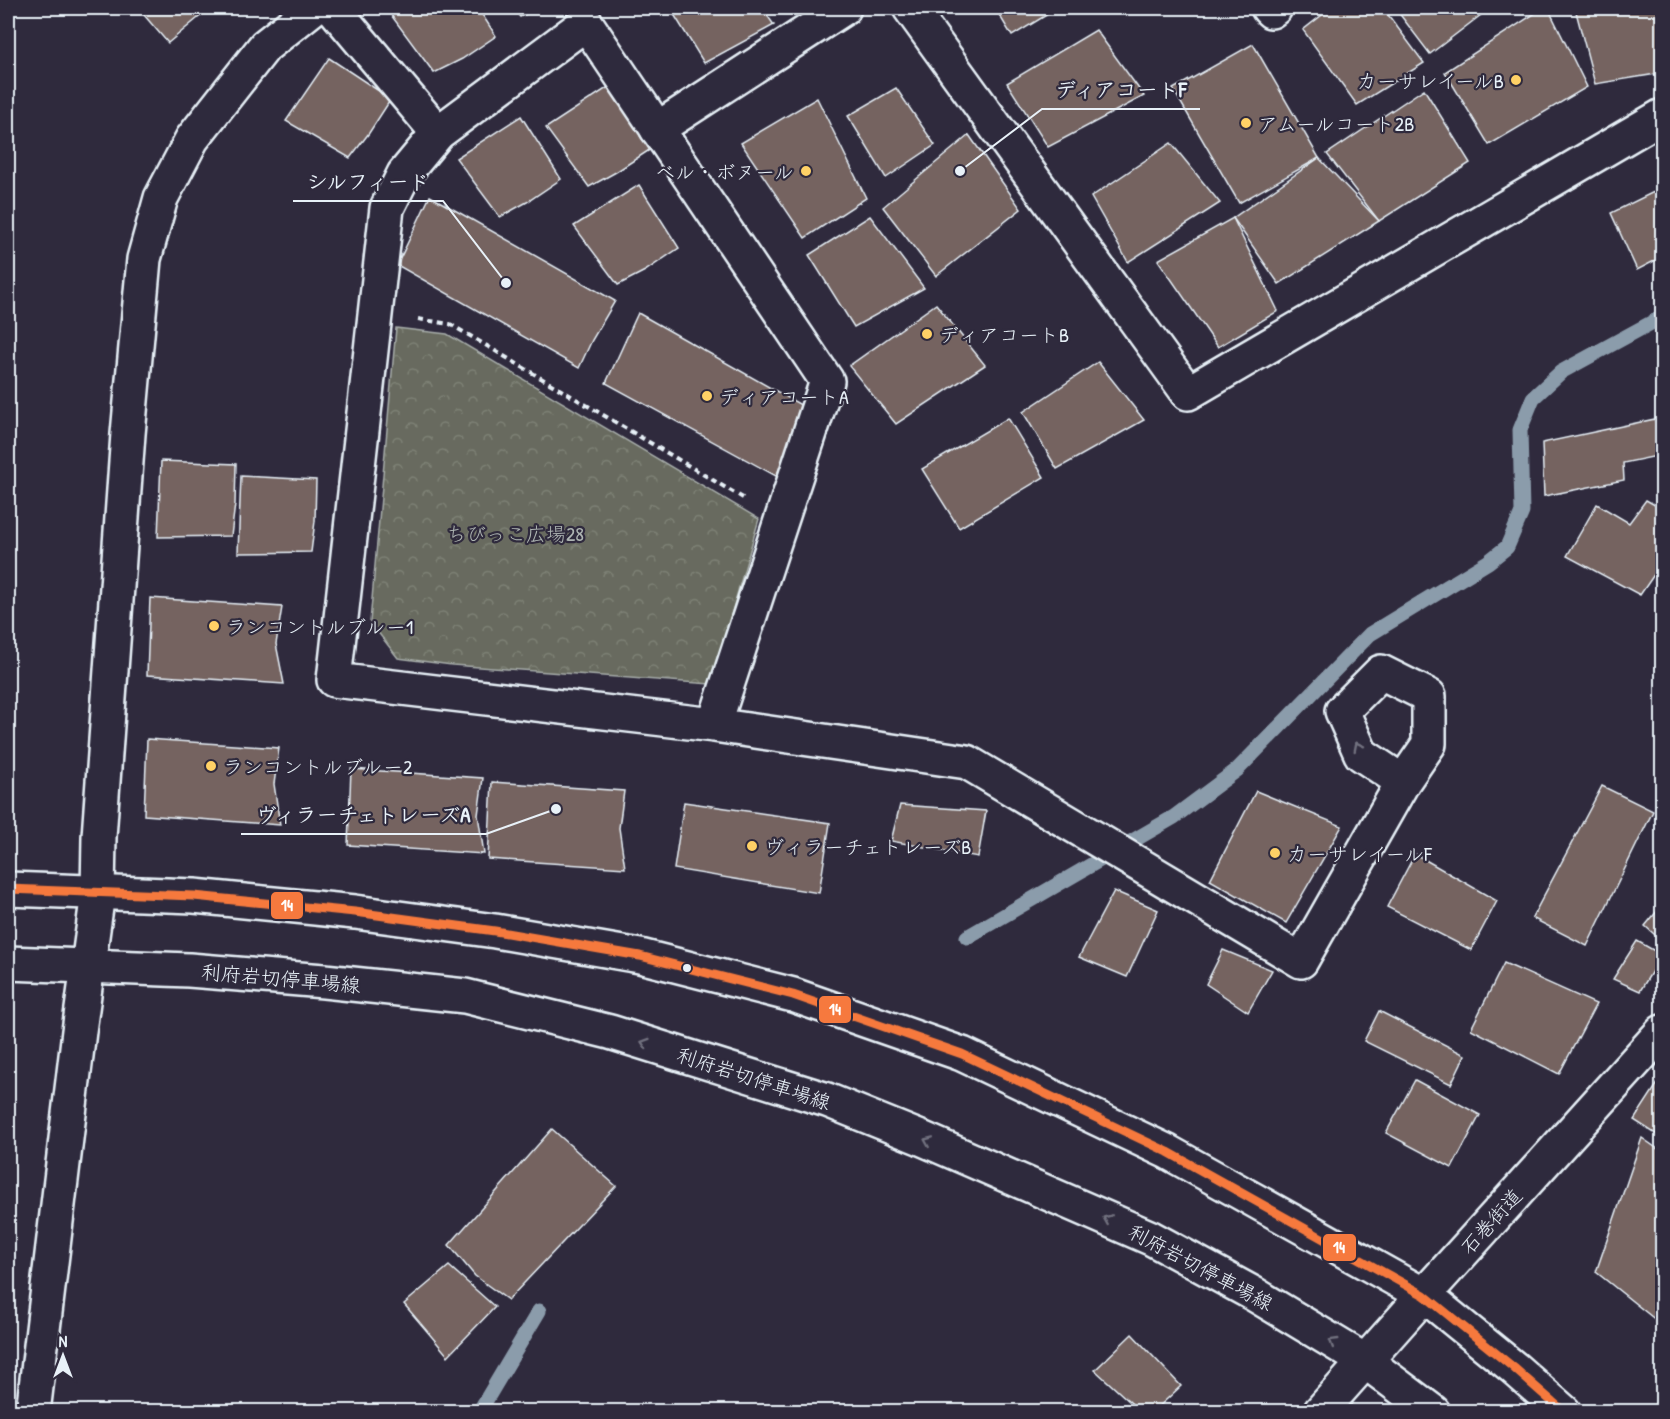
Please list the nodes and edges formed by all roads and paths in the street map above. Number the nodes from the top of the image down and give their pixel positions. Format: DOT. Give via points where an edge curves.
graph roads {
  1 [pos="313,8"];
  2 [pos="333,8"];
  3 [pos="844,8"];
  4 [pos="910,8"];
  5 [pos="1268,8"];
  6 [pos="1275,8"];
  7 [pos="1662,116"];
  8 [pos="657,129"];
  9 [pos="438,133"];
  10 [pos="375,312"];
  11 [pos="782,520"];
  12 [pos="714,725"];
  13 [pos="1403,782"];
  14 [pos="8,889"];
  15 [pos="98,892"];
  16 [pos="8,963"];
  17 [pos="87,966"];
  18 [pos="1662,1032"];
  19 [pos="1424,1295"];
  20 [pos="1365,1361"];
  21 [pos="33,1412"];
  22 [pos="1320,1412"];
  23 [pos="1433,1412"];
  24 [pos="1564,1412"];
  1 -- 15 [label="street" via="265,46 192,139 161,198 144,259 127,446"];
  2 -- 9 [label="street"];
  3 -- 8 [label="street"];
  4 -- 7 [label="street" via="1188,393"];
  5 -- 6 [label="street"];
  8 -- 9 [label="street" via="586,23"];
  8 -- 11 [label="street" via="827,381"];
  9 -- 10 [label="street" via="404,174 387,208"];
  10 -- 11 [label="path" via="450,324"];
  10 -- 12 [label="street" via="334,680"];
  11 -- 12 [label="street"];
  12 -- 13 [label="street" via="967,762 1301,961"];
  14 -- 15 [label="street"];
  15 -- 17 [label="street"];
  15 -- 19 [label="street" via="194,896 495,931 640,956 793,995 962,1054 1168,1152"];
  16 -- 17 [label="street, 利府岩切停車場線"];
  20 -- 17 [label="street, 利府岩切停車場線, one-way" via="1151,1238 827,1100 610,1032 465,996 268,976"];
  17 -- 21 [label="street"];
  18 -- 19 [label="street, 石巻街道"];
  19 -- 20 [label="street, 石巻街道"];
  19 -- 24 [label="street"];
  20 -- 22 [label="street, 石巻街道"];
  20 -- 23 [label="street, 利府岩切停車場線"];
}
